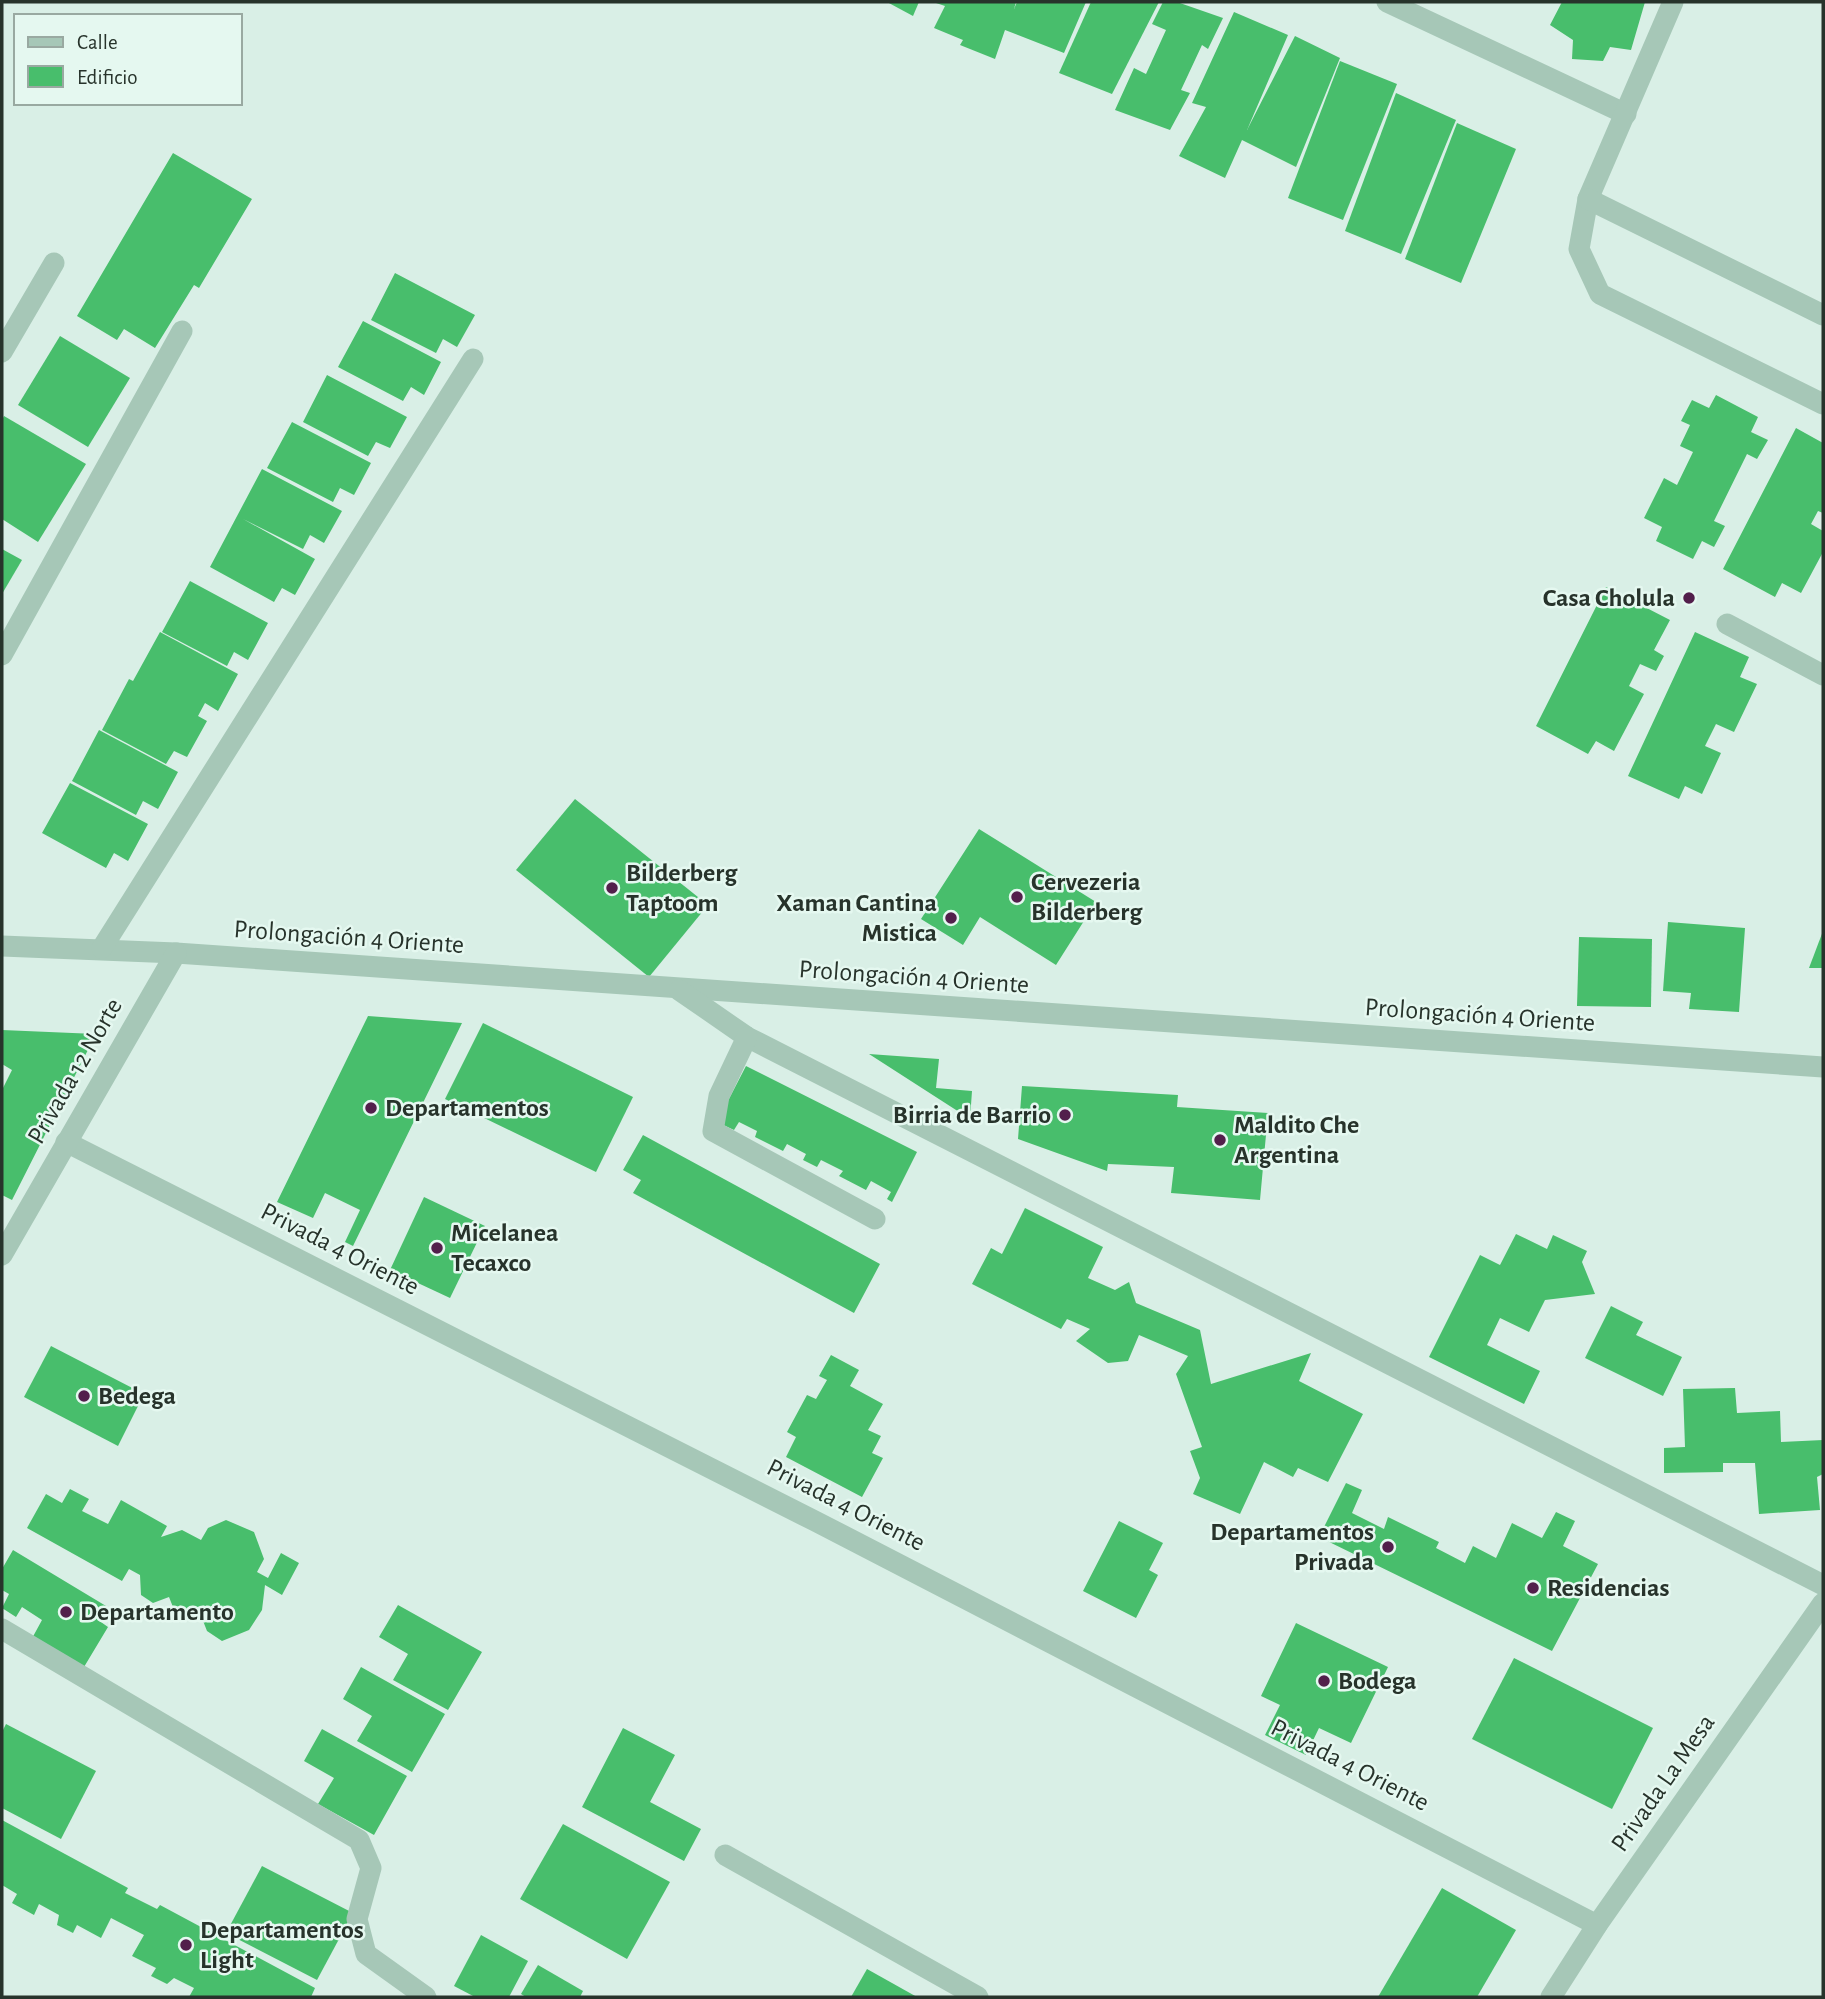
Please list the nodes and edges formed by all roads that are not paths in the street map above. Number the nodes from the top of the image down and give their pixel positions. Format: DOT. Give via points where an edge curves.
graph roads {
  1 [pos="1387,2"];
  2 [pos="1673,2"];
  3 [pos="1626,114"];
  4 [pos="1588,199"];
  5 [pos="54,263"];
  6 [pos="1823,315"];
  7 [pos="182,331"];
  8 [pos="2,352"];
  9 [pos="473,359"];
  10 [pos="1823,404"];
  11 [pos="1727,624"];
  12 [pos="2,655"];
  13 [pos="1823,675"];
  14 [pos="2,946"];
  15 [pos="102,948"];
  16 [pos="176,953"];
  17 [pos="677,989"];
  18 [pos="747,1037"];
  19 [pos="1823,1067"];
  20 [pos="66,1142"];
  21 [pos="876,1219"];
  22 [pos="2,1255"];
  23 [pos="1823,1585"];
  24 [pos="1823,1603"];
  25 [pos="2,1629"];
  26 [pos="725,1855"];
  27 [pos="1597,1924"];
  28 [pos="426,1997"];
  29 [pos="978,1997"];
  30 [pos="1551,1997"];
  1 -- 3 [label="street"];
  2 -- 3 [label="street"];
  3 -- 4 [label="street"];
  4 -- 6 [label="street"];
  4 -- 10 [label="street" via="1579,249 1600,295"];
  5 -- 8 [label="street"];
  7 -- 12 [label="street"];
  9 -- 15 [label="street"];
  11 -- 13 [label="street"];
  14 -- 15 [label="street, Prolongación 4 Oriente"];
  15 -- 16 [label="street, Prolongación 4 Oriente"];
  16 -- 17 [label="street, Prolongación 4 Oriente"];
  16 -- 20 [label="street, Privada 12 Norte"];
  17 -- 18 [label="street"];
  17 -- 19 [label="street, Prolongación 4 Oriente"];
  18 -- 21 [label="street" via="719,1096 713,1131"];
  18 -- 23 [label="street"];
  20 -- 22 [label="street, Privada 12 Norte"];
  20 -- 27 [label="street, Privada 4 Oriente" via="816,1521"];
  24 -- 27 [label="street, Privada La Mesa"];
  25 -- 28 [label="street" via="359,1840 370,1868 357,1919 366,1954"];
  26 -- 29 [label="street"];
  27 -- 30 [label="street, Privada La Mesa"];
}
